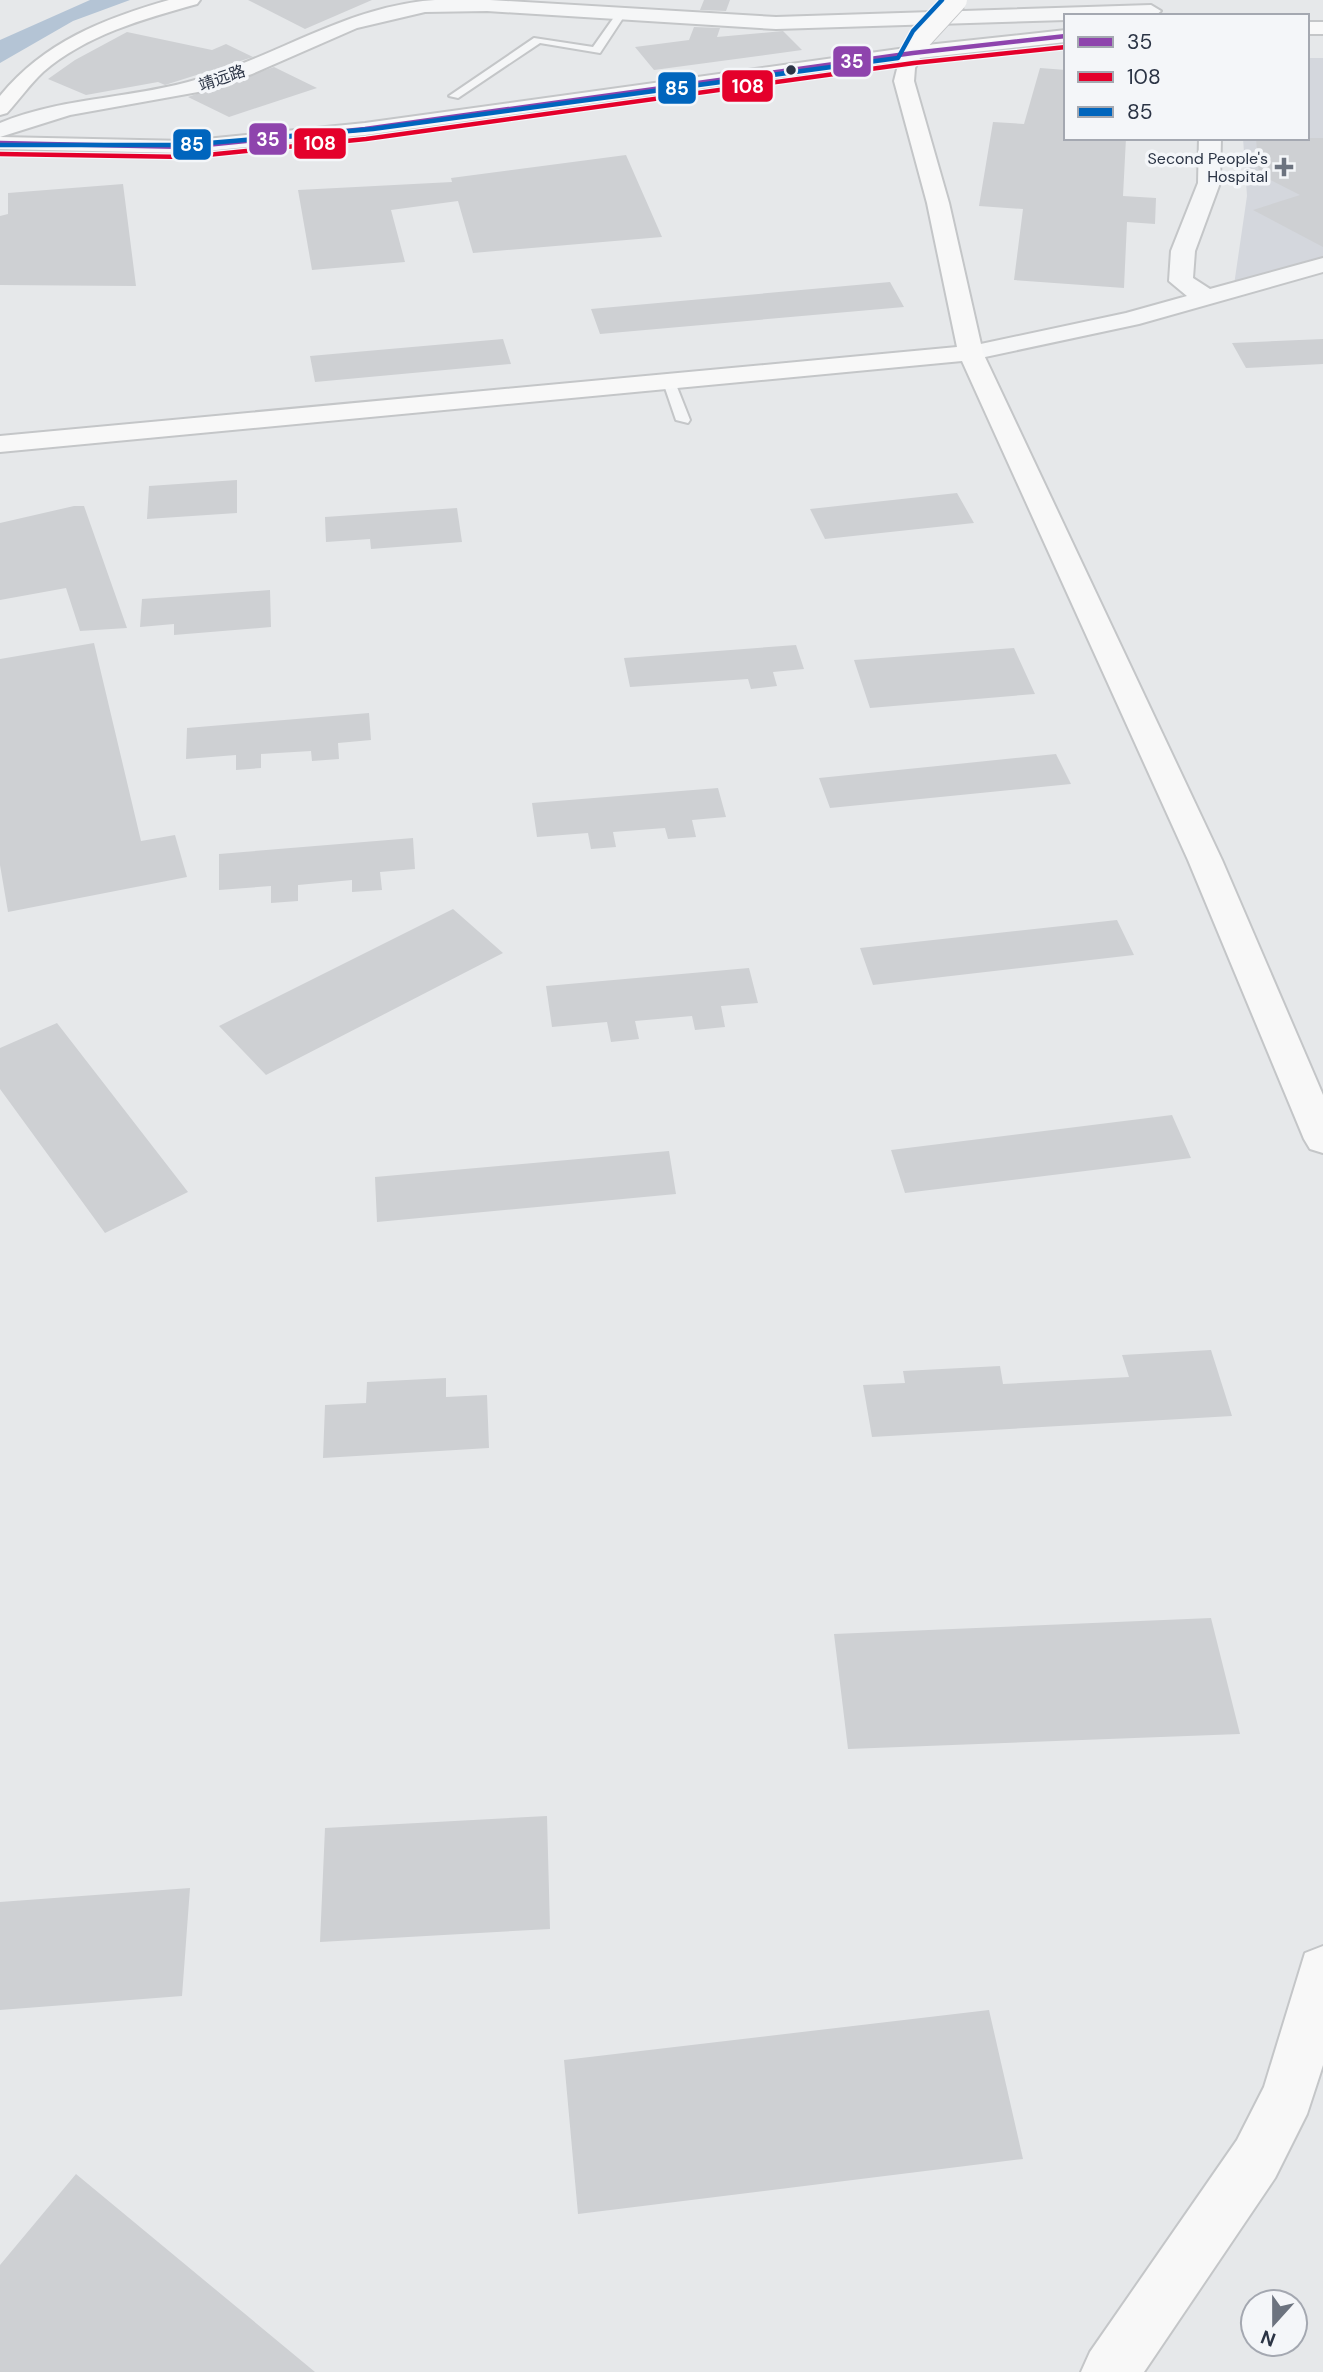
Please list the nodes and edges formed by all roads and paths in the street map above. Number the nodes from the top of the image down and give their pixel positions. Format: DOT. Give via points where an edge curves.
graph roads {
  1 [pos="190,0"];
  2 [pos="956,0"];
  3 [pos="573,6"];
  4 [pos="1152,11"];
  5 [pos="620,15"];
  6 [pos="1064,36"];
  7 [pos="1064,46"];
  8 [pos="913,53"];
  9 [pos="454,96"];
  10 [pos="0,109"];
  11 [pos="0,131"];
  12 [pos="1210,140"];
  13 [pos="0,143"];
  14 [pos="0,156"];
  15 [pos="1323,265"];
  16 [pos="1205,297"];
  17 [pos="971,354"];
  18 [pos="669,382"];
  19 [pos="683,420"];
  20 [pos="0,444"];
  21 [pos="1323,1139"];
  22 [pos="1323,1972"];
  23 [pos="1110,2372"];
  1 -- 10 [label="street" via="117,21 69,44 38,66"];
  2 -- 8 [label="street, bridge"];
  3 -- 5 [label="street, 靖远路"];
  3 -- 11 [label="street, 靖远路" via="407,8 364,19 240,73 198,86 49,113"];
  4 -- 5 [label="street, 靖远路" via="776,23"];
  5 -- 9 [label="lane" via="596,51 538,40"];
  6 -- 8 [label="street"];
  7 -- 8 [label="street"];
  8 -- 13 [label="street" via="352,131 186,147"];
  8 -- 14 [label="street" via="374,139 185,155"];
  8 -- 17 [label="street" via="904,81 939,203"];
  12 -- 16 [label="street" via="1209,183 1183,251 1181,281"];
  15 -- 16 [label="street"];
  16 -- 17 [label="street" via="1118,322"];
  17 -- 18 [label="street"];
  17 -- 21 [label="street" via="1205,860"];
  18 -- 19 [label="lane"];
  18 -- 20 [label="street"];
  22 -- 23 [label="street" via="1288,2095 1256,2159"];
}
